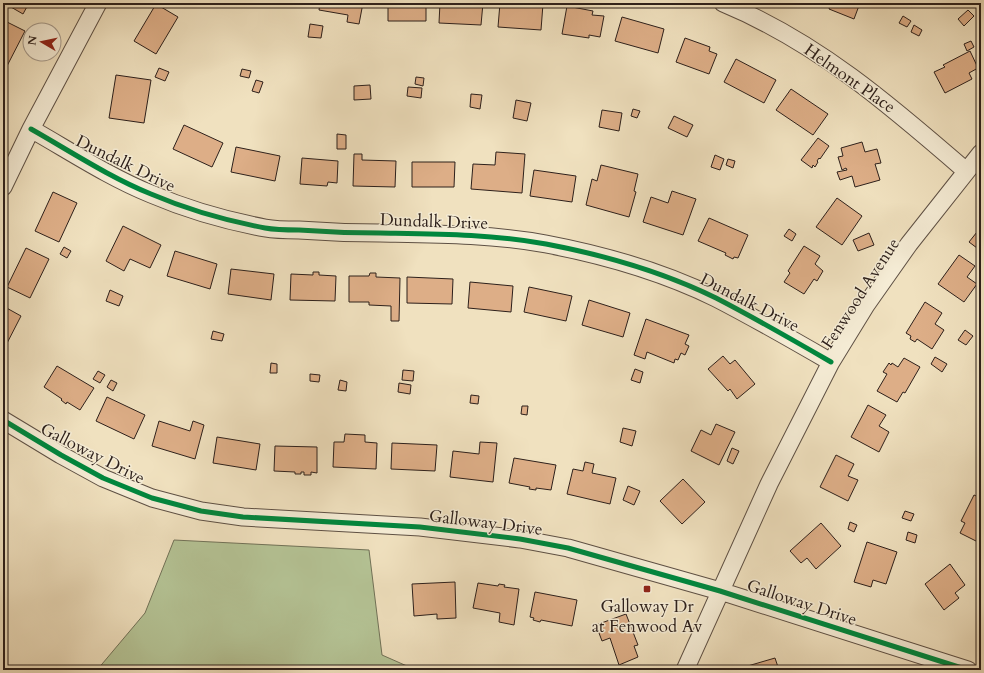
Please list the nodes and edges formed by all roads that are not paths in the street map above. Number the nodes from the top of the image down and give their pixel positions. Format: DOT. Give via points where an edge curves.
graph roads {
  1 [pos="98,3"];
  2 [pos="723,3"];
  3 [pos="751,8"];
  4 [pos="31,129"];
  5 [pos="981,153"];
  6 [pos="966,171"];
  7 [pos="3,187"];
  8 [pos="831,362"];
  9 [pos="3,420"];
  10 [pos="720,590"];
  11 [pos="685,670"];
  12 [pos="968,670"];
  1 -- 4 [label="street"];
  2 -- 3 [label="street, Helmont Place"];
  3 -- 6 [label="street, Helmont Place" via="851,76"];
  4 -- 7 [label="street"];
  4 -- 8 [label="street, Dundalk Drive" via="151,194 220,217 266,228 500,238 544,244 616,261 666,276 714,297"];
  5 -- 6 [label="street, Fenwood Avenue"];
  6 -- 8 [label="street, Fenwood Avenue" via="909,244 866,305"];
  8 -- 10 [label="street, Fenwood Avenue" via="769,484"];
  9 -- 10 [label="street, Galloway Drive" via="103,478 152,498 201,511 243,517 420,527 520,539 568,548"];
  10 -- 11 [label="street, Fenwood Avenue"];
  10 -- 12 [label="street, Galloway Drive"];
}
